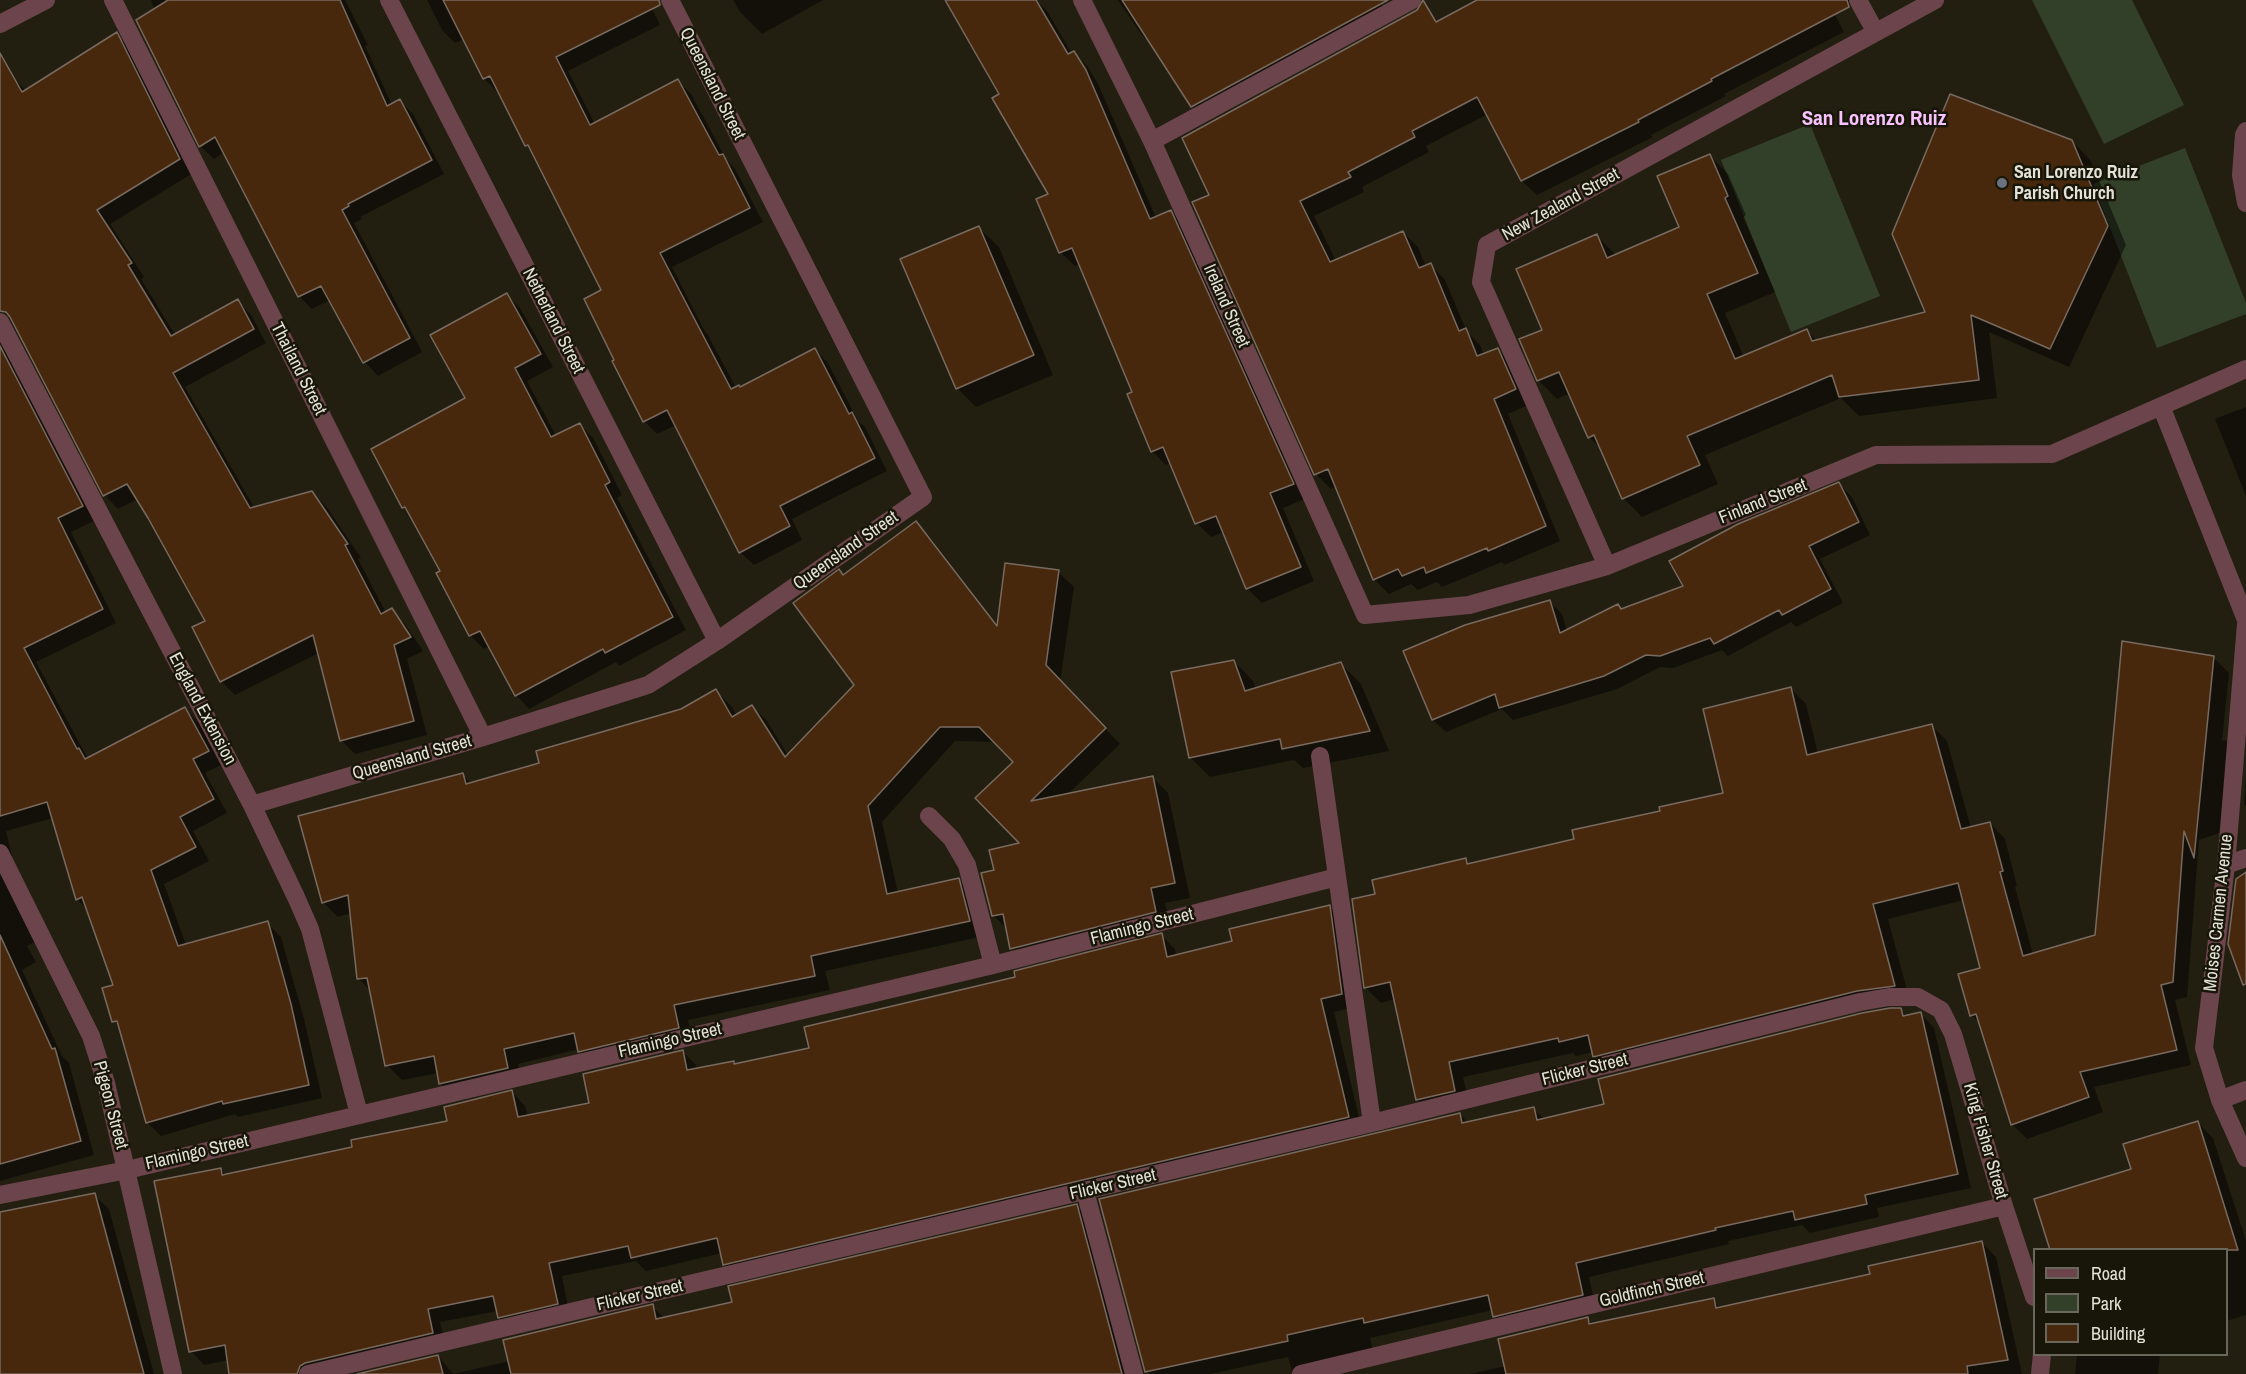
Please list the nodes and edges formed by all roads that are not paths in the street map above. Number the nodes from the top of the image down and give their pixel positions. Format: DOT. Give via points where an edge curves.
graph roads {
  1 [pos="46,0"];
  2 [pos="113,0"];
  3 [pos="388,0"];
  4 [pos="669,0"];
  5 [pos="1082,0"];
  6 [pos="1412,0"];
  7 [pos="1858,0"];
  8 [pos="1935,0"];
  9 [pos="0,24"];
  10 [pos="1875,31"];
  11 [pos="2246,131"];
  12 [pos="1152,141"];
  13 [pos="2246,203"];
  14 [pos="0,322"];
  15 [pos="2246,369"];
  16 [pos="2161,406"];
  17 [pos="1607,566"];
  18 [pos="1365,615"];
  19 [pos="2246,622"];
  20 [pos="717,641"];
  21 [pos="483,737"];
  22 [pos="1320,756"];
  23 [pos="252,805"];
  24 [pos="929,816"];
  25 [pos="0,853"];
  26 [pos="2246,858"];
  27 [pos="2226,865"];
  28 [pos="1337,877"];
  29 [pos="993,965"];
  30 [pos="1918,997"];
  31 [pos="2246,1090"];
  32 [pos="2220,1100"];
  33 [pos="359,1114"];
  34 [pos="1372,1123"];
  35 [pos="2246,1158"];
  36 [pos="127,1170"];
  37 [pos="1085,1191"];
  38 [pos="0,1195"];
  39 [pos="2004,1206"];
  40 [pos="2033,1294"];
  41 [pos="2042,1356"];
  42 [pos="173,1374"];
  43 [pos="308,1374"];
  44 [pos="1134,1374"];
  45 [pos="1300,1374"];
  46 [pos="2040,1374"];
  1 -- 9 [label="street"];
  2 -- 21 [label="street, Thailand Street"];
  3 -- 20 [label="street, Netherland Street"];
  4 -- 20 [label="street, Queensland Street" via="923,497"];
  5 -- 12 [label="street, Ireland Street"];
  6 -- 12 [label="street"];
  7 -- 10 [label="street"];
  8 -- 10 [label="street"];
  10 -- 17 [label="street, New Zealand Street" via="1487,246 1481,282"];
  11 -- 13 [label="street" via="2241,175"];
  12 -- 18 [label="street, Ireland Street"];
  14 -- 23 [label="street, England Extension"];
  15 -- 16 [label="street, Finland Street"];
  16 -- 17 [label="street, Finland Street" via="2052,454 1876,455"];
  16 -- 19 [label="street, Moises Carmen Avenue"];
  17 -- 18 [label="street, Finland Street" via="1469,605"];
  19 -- 27 [label="street, Moises Carmen Avenue"];
  20 -- 21 [label="street, Queensland Street" via="648,685"];
  21 -- 23 [label="street, Queensland Street"];
  22 -- 28 [label="street"];
  23 -- 33 [label="street, England Extension" via="310,928"];
  24 -- 29 [label="street" via="952,839 967,865"];
  25 -- 36 [label="street, Pigeon Street" via="91,1036"];
  26 -- 27 [label="street"];
  27 -- 32 [label="street, Moises Carmen Avenue" via="2204,1048"];
  28 -- 29 [label="street, Flamingo Street"];
  28 -- 34 [label="street"];
  29 -- 33 [label="street, Flamingo Street"];
  30 -- 34 [label="street, Flicker Street" via="1860,1002"];
  30 -- 39 [label="street, King Fisher Street" via="1941,1010 1953,1034"];
  31 -- 32 [label="street"];
  32 -- 35 [label="street, Moises Carmen Avenue"];
  33 -- 36 [label="street, Flamingo Street"];
  34 -- 37 [label="street, Flicker Street"];
  36 -- 38 [label="street, Flamingo Street"];
  36 -- 42 [label="street, Pigeon Street"];
  37 -- 43 [label="street, Flicker Street"];
  37 -- 44 [label="street"];
  39 -- 40 [label="street, King Fisher Street"];
  39 -- 45 [label="street, Goldfinch Street"];
  41 -- 46 [label="street"];
}
